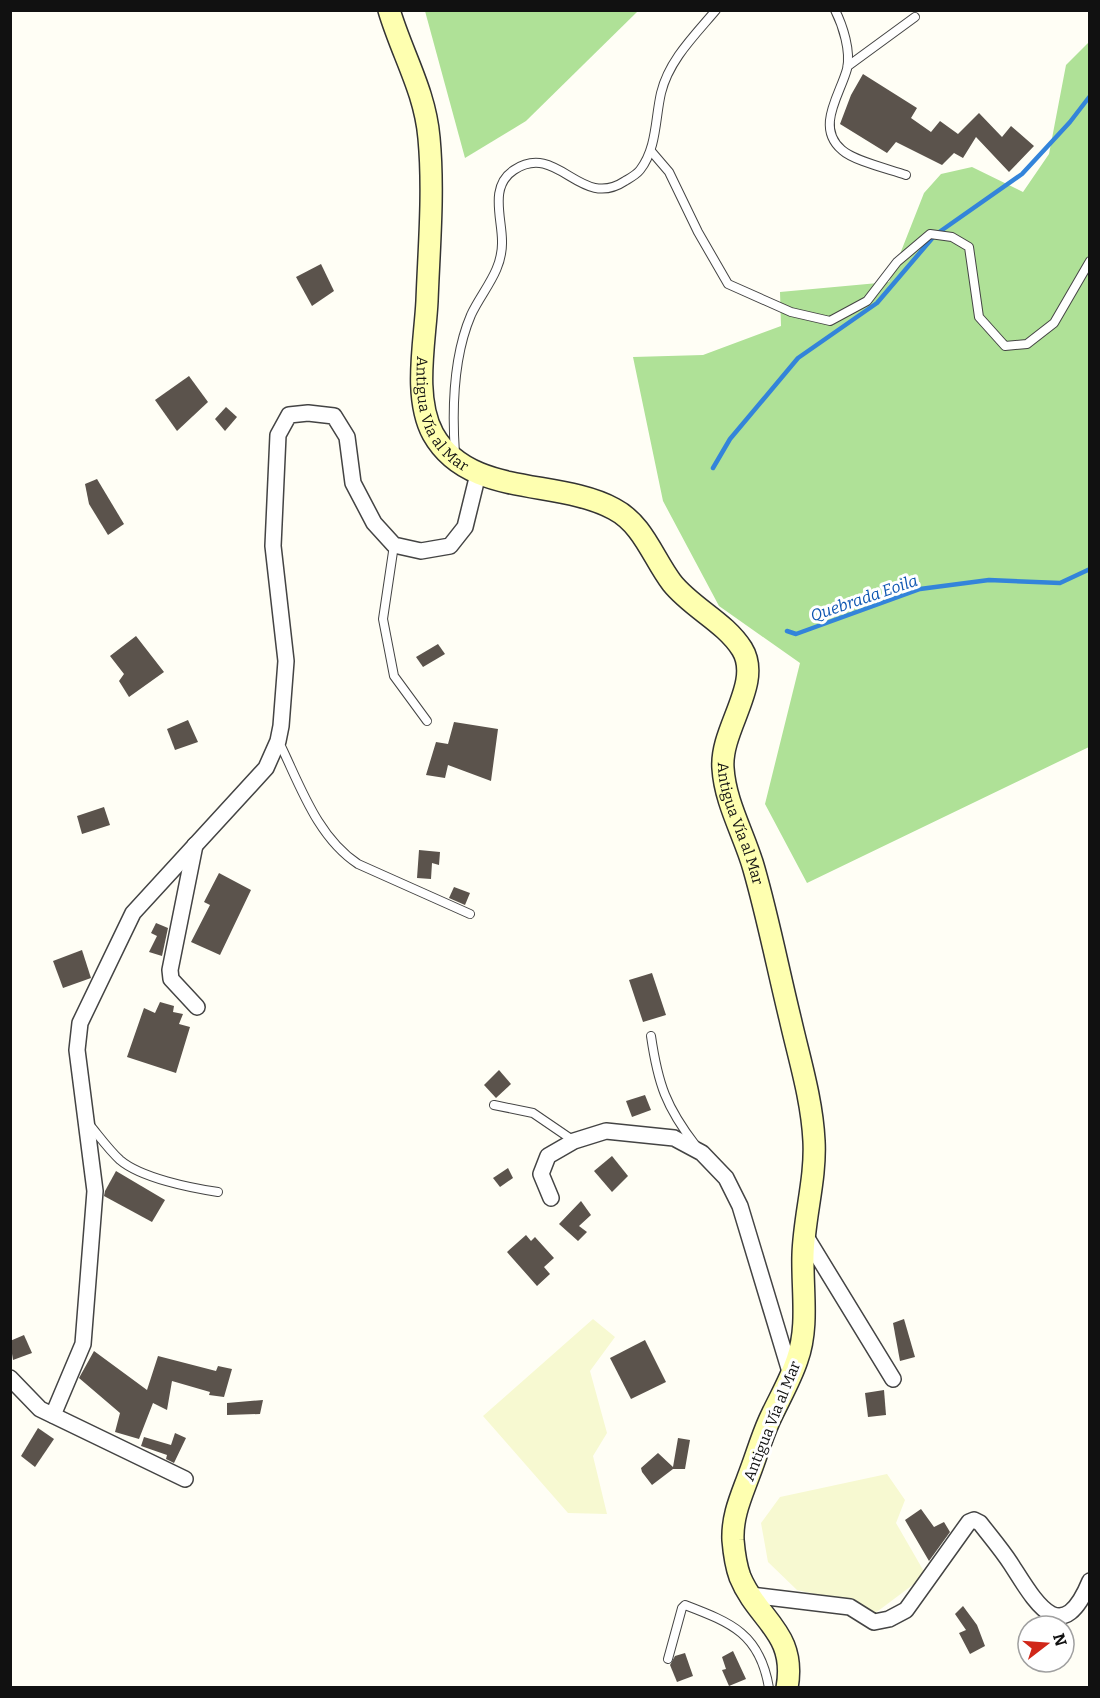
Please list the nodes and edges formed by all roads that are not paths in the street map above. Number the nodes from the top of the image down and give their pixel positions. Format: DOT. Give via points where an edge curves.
graph roads {
  1 [pos="389,10"];
  2 [pos="716,10"];
  3 [pos="835,10"];
  4 [pos="915,17"];
  5 [pos="848,66"];
  6 [pos="651,151"];
  7 [pos="906,175"];
  8 [pos="1089,261"];
  9 [pos="455,462"];
  10 [pos="478,474"];
  11 [pos="394,545"];
  12 [pos="427,721"];
  13 [pos="278,741"];
  14 [pos="195,845"];
  15 [pos="470,914"];
  16 [pos="196,1007"];
  17 [pos="651,1036"];
  18 [pos="494,1105"];
  19 [pos="88,1123"];
  20 [pos="574,1141"];
  21 [pos="702,1153"];
  22 [pos="218,1192"];
  23 [pos="551,1198"];
  24 [pos="805,1235"];
  25 [pos="791,1375"];
  26 [pos="10,1378"];
  27 [pos="893,1379"];
  28 [pos="53,1415"];
  29 [pos="185,1479"];
  30 [pos="1089,1581"];
  31 [pos="752,1595"];
  32 [pos="668,1659"];
  33 [pos="769,1688"];
  34 [pos="787,1688"];
  1 -- 9 [label="main road, Antigua Vía al Mar" via="416,76 429,136 431,214 425,408 431,430"];
  2 -- 6 [label="lane" via="672,65 661,91"];
  3 -- 5 [label="lane" via="843,27"];
  4 -- 5 [label="lane"];
  5 -- 7 [label="lane" via="829,118 833,140 843,151"];
  6 -- 8 [label="lane" via="669,172 728,284 791,312 830,321 867,301 897,262 930,234 969,247 979,317 1005,346 1028,345 1054,323"];
  6 -- 9 [label="lane" via="639,172 617,187 601,190 583,186 559,167 533,162 513,170 500,185 498,207 503,243 499,264 471,315 460,349 453,421"];
  9 -- 10 [label="main road, Antigua Vía al Mar"];
  10 -- 11 [label="street" via="465,527 450,546 421,551"];
  10 -- 24 [label="main road, Antigua Vía al Mar" via="591,497 620,512 636,527 674,585 741,647 749,664 747,683 724,747 723,768 753,865 809,1102 814,1141"];
  11 -- 12 [label="lane" via="383,619 394,676"];
  11 -- 13 [label="street" via="374,523 353,483 347,436 334,416 289,415 278,435 273,546 286,661"];
  13 -- 14 [label="street" via="266,768"];
  13 -- 15 [label="lane" via="326,836 344,855"];
  14 -- 16 [label="street" via="170,970 171,979"];
  14 -- 19 [label="street" via="133,914 80,1023 77,1050"];
  17 -- 21 [label="lane" via="657,1078 675,1118"];
  18 -- 20 [label="lane" via="533,1113"];
  19 -- 22 [label="lane" via="121,1161 133,1168 183,1187"];
  19 -- 28 [label="street" via="94,1191 83,1344"];
  20 -- 21 [label="street" via="606,1131 633,1133 674,1138"];
  20 -- 23 [label="street" via="548,1156 541,1174"];
  21 -- 25 [label="street" via="726,1178 740,1206"];
  24 -- 25 [label="main road, Antigua Vía al Mar" via="804,1330"];
  24 -- 27 [label="street"];
  25 -- 31 [label="main road, Antigua Vía al Mar" via="735,1510 736,1560 741,1580"];
  26 -- 28 [label="street" via="40,1409"];
  28 -- 29 [label="street"];
  30 -- 31 [label="street" via="1075,1608 1064,1616 1054,1615 1040,1607 1009,1560 974,1520 906,1610 889,1619 874,1622 850,1607"];
  31 -- 34 [label="main road, Antigua Vía al Mar" via="778,1630 788,1653"];
  32 -- 33 [label="lane" via="685,1605 741,1632 754,1644"];
}
